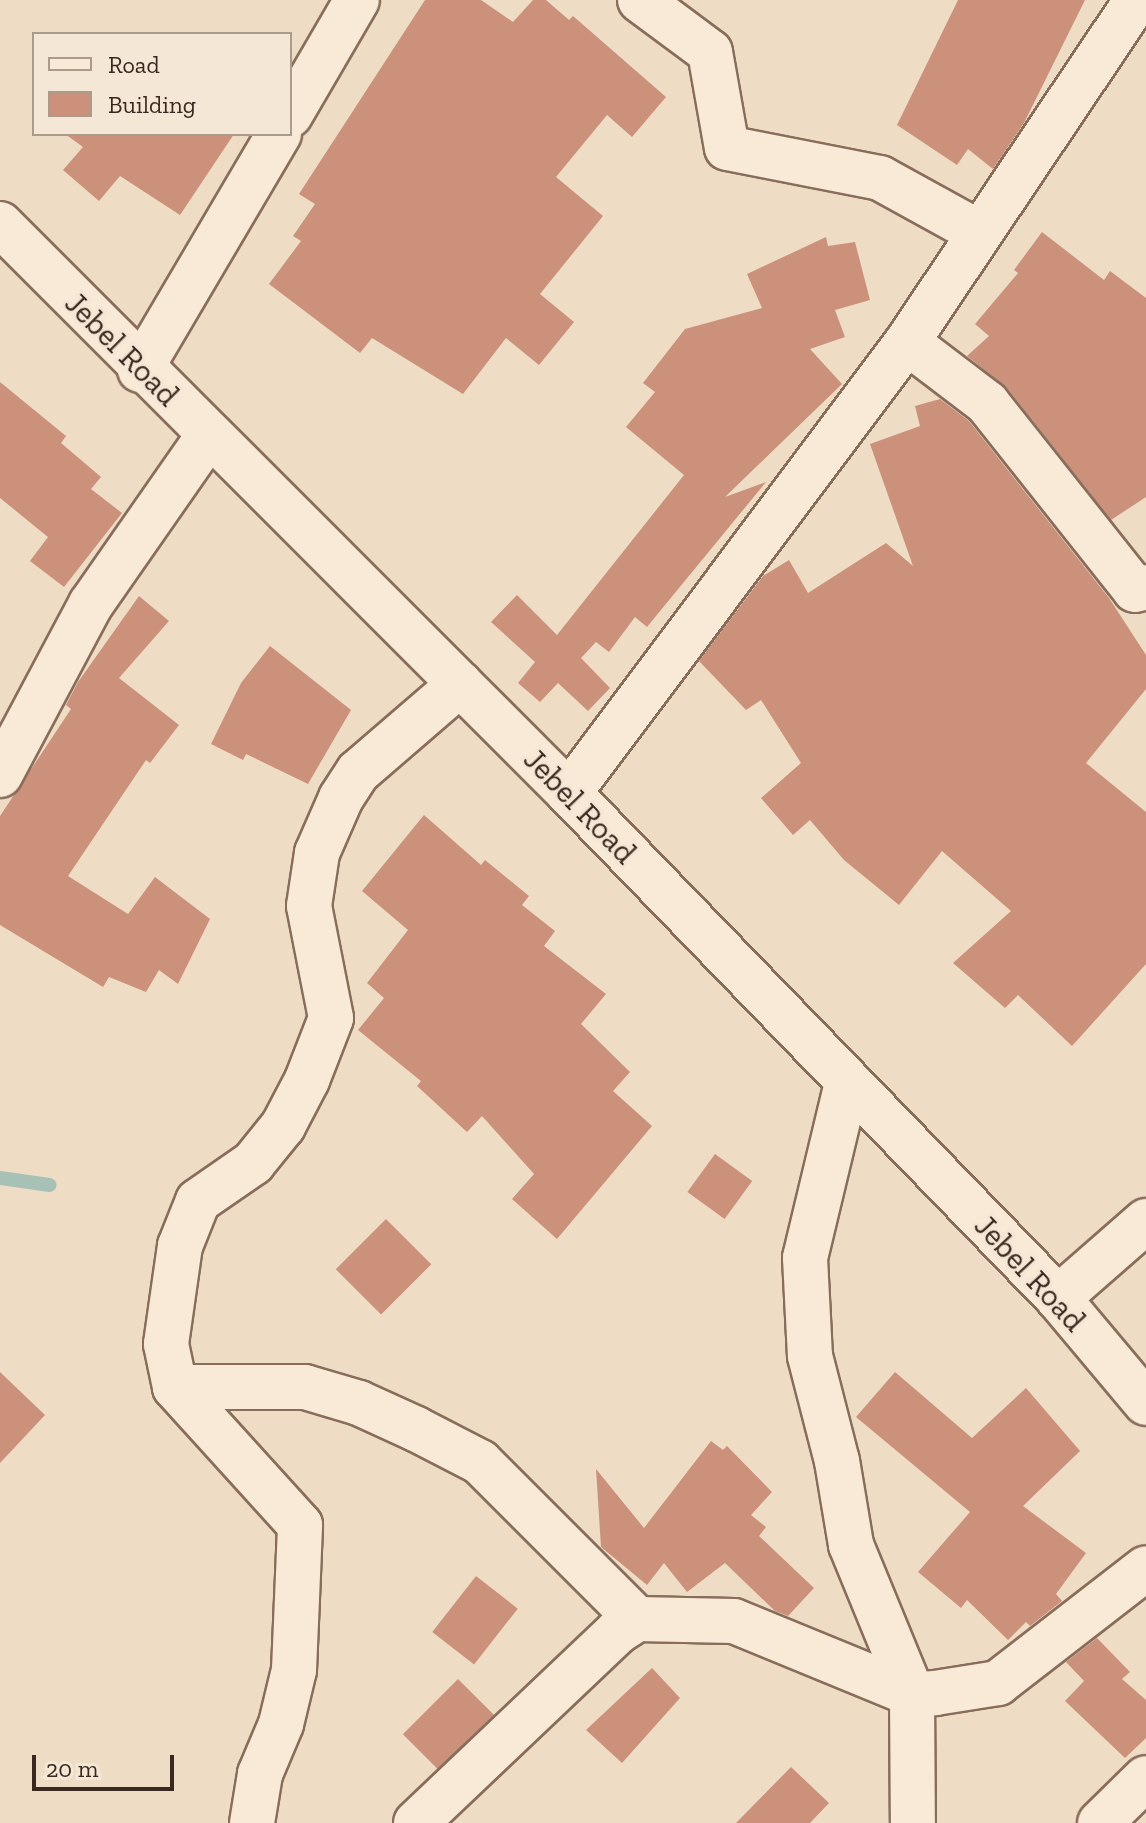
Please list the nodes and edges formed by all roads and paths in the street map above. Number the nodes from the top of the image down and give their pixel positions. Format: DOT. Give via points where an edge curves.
graph roads {
  1 [pos="357,0"];
  2 [pos="640,0"];
  3 [pos="1137,0"];
  4 [pos="292,112"];
  5 [pos="278,136"];
  6 [pos="0,224"];
  7 [pos="980,233"];
  8 [pos="907,342"];
  9 [pos="140,370"];
  10 [pos="209,435"];
  11 [pos="1146,587"];
  12 [pos="460,684"];
  13 [pos="0,775"];
  14 [pos="569,793"];
  15 [pos="847,1083"];
  16 [pos="1146,1221"];
  17 [pos="1058,1298"];
  18 [pos="175,1387"];
  19 [pos="1146,1403"];
  20 [pos="1146,1568"];
  21 [pos="637,1619"];
  22 [pos="912,1694"];
  23 [pos="1146,1778"];
  24 [pos="252,1823"];
  25 [pos="416,1823"];
  26 [pos="913,1823"];
  27 [pos="1100,1823"];
  1 -- 4 [label="street"];
  2 -- 7 [label="street" via="710,52 727,148 880,178"];
  3 -- 7 [label="street"];
  5 -- 9 [label="street"];
  6 -- 9 [label="street, Jebel Road"];
  7 -- 8 [label="street"];
  8 -- 11 [label="street" via="987,403 1135,590"];
  8 -- 14 [label="street"];
  9 -- 10 [label="street, Jebel Road"];
  10 -- 12 [label="street, Jebel Road"];
  10 -- 13 [label="street" via="91,604"];
  12 -- 14 [label="street, Jebel Road"];
  12 -- 18 [label="street" via="358,772 317,853 309,906 331,1018 283,1126 253,1163 198,1201 189,1214 166,1344"];
  14 -- 15 [label="street, Jebel Road"];
  15 -- 17 [label="street, Jebel Road"];
  15 -- 22 [label="street" via="805,1258 810,1356 837,1461 851,1545"];
  16 -- 17 [label="street"];
  17 -- 19 [label="street, Jebel Road"];
  18 -- 21 [label="street" via="305,1387 416,1429 480,1462"];
  18 -- 24 [label="street" via="300,1525 294,1670 281,1724 260,1774"];
  20 -- 22 [label="street" via="998,1683"];
  21 -- 22 [label="street" via="734,1621"];
  21 -- 25 [label="street" via="617,1632"];
  22 -- 26 [label="street"];
  23 -- 27 [label="street"];
}
